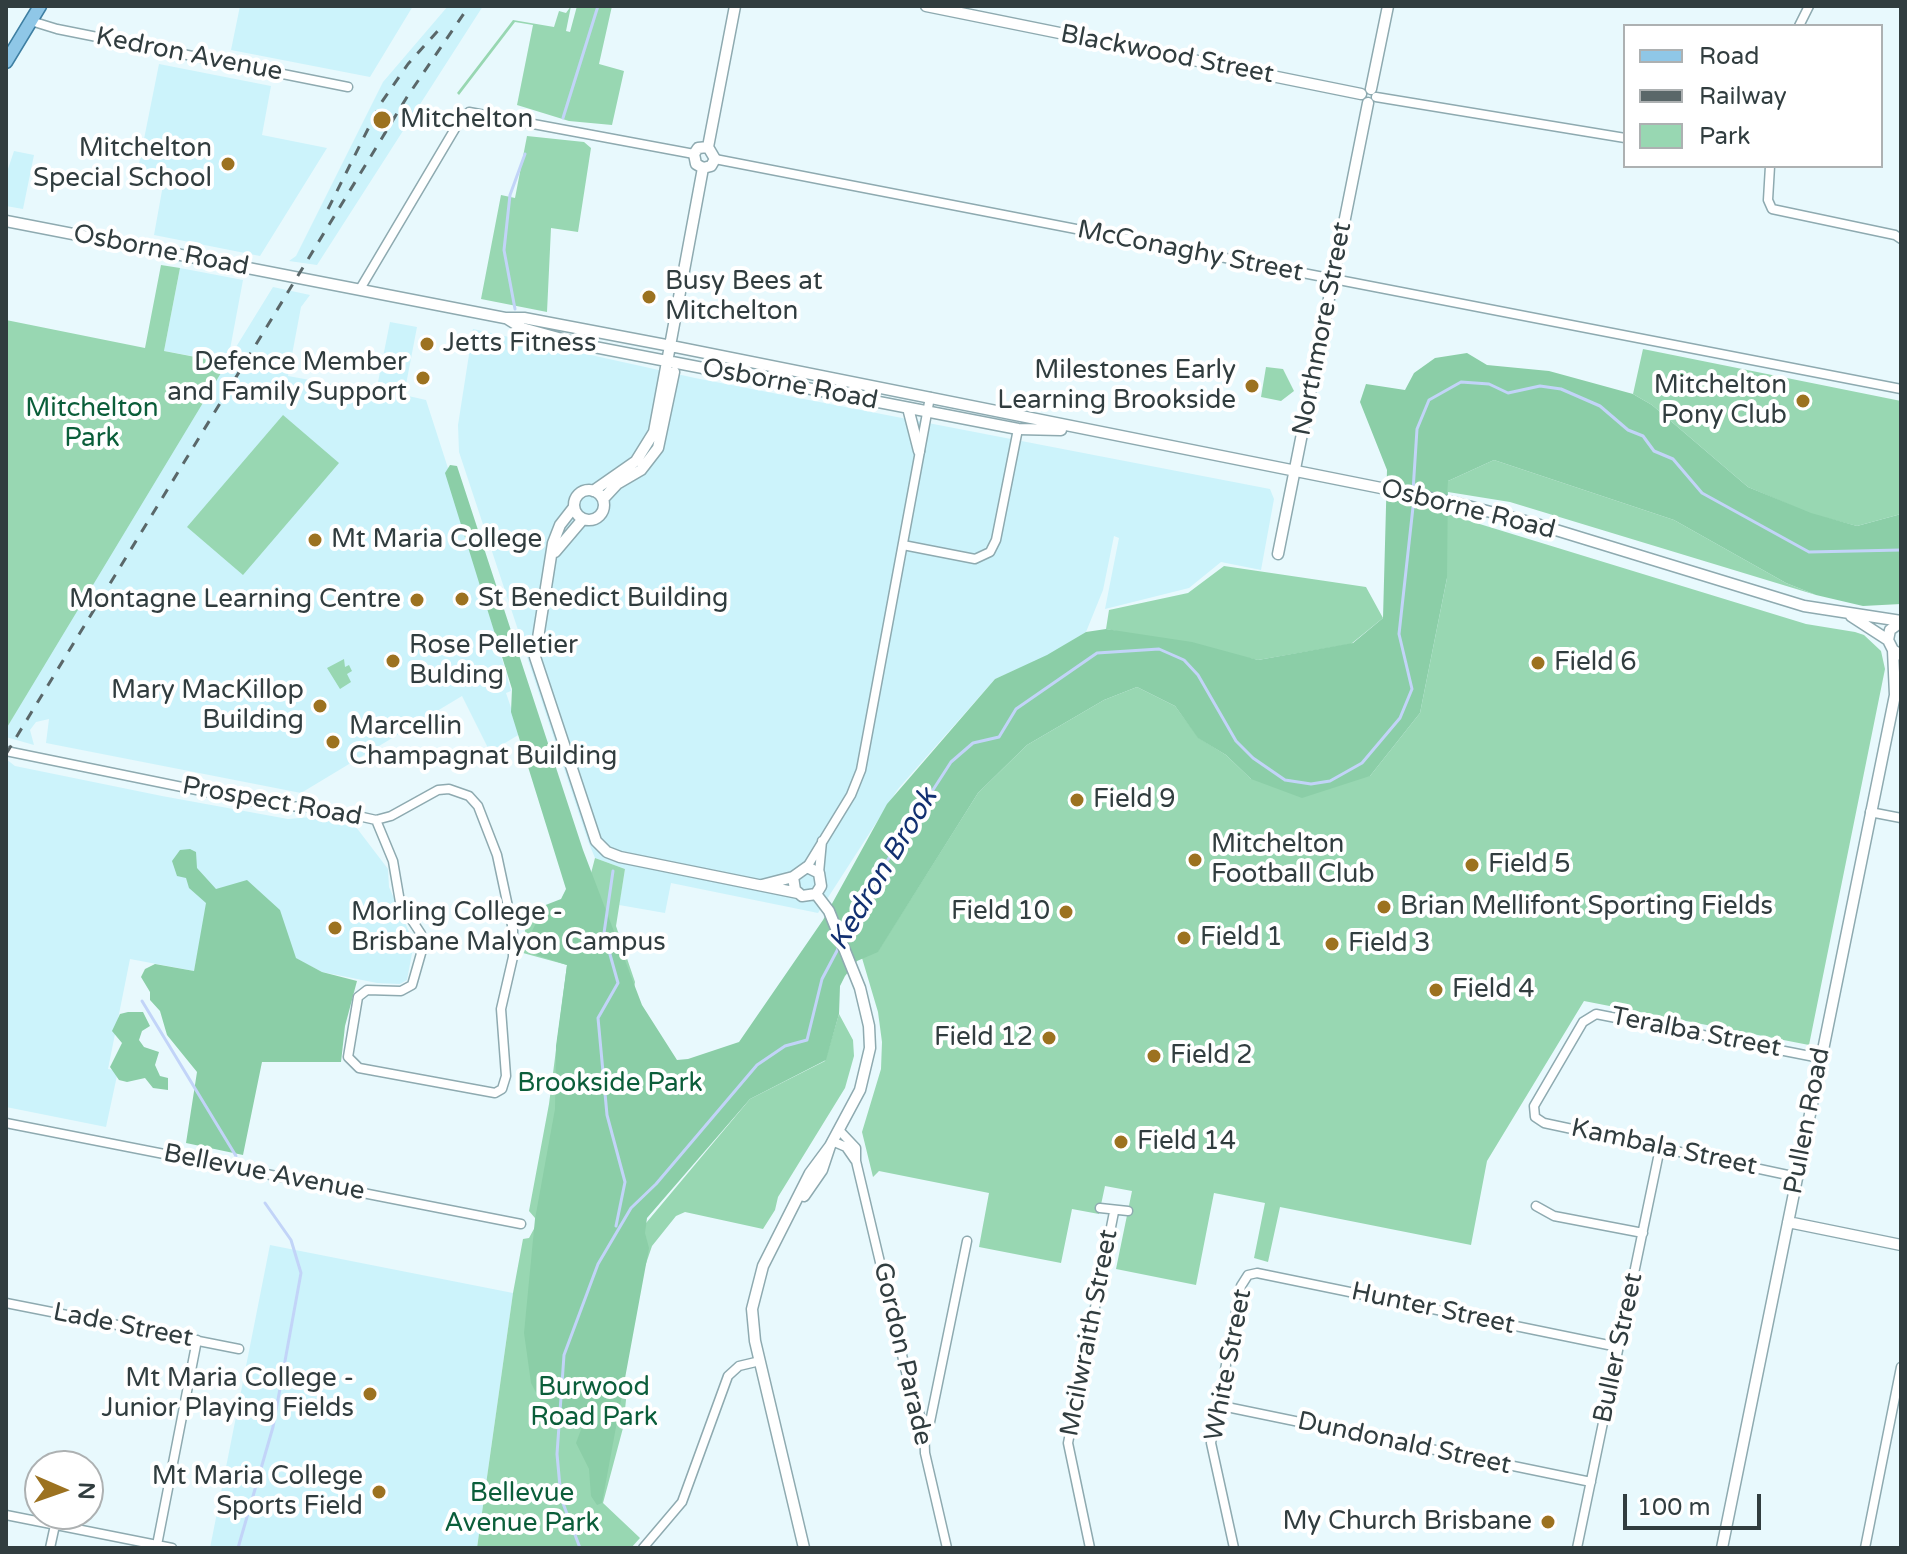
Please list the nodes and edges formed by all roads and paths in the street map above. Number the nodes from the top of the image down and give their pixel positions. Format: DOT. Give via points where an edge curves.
graph roads {
  1 [pos="40,6"];
  2 [pos="735,6"];
  3 [pos="926,6"];
  4 [pos="1388,6"];
  5 [pos="1809,6"];
  6 [pos="31,21"];
  7 [pos="1800,24"];
  8 [pos="6,62"];
  9 [pos="348,87"];
  10 [pos="1369,96"];
  11 [pos="1623,138"];
  12 [pos="708,147"];
  13 [pos="694,154"];
  14 [pos="715,159"];
  15 [pos="703,168"];
  16 [pos="1771,168"];
  17 [pos="6,221"];
  18 [pos="1901,239"];
  19 [pos="1334,280"];
  20 [pos="360,289"];
  21 [pos="505,318"];
  22 [pos="671,346"];
  23 [pos="671,362"];
  24 [pos="1901,389"];
  25 [pos="930,397"];
  26 [pos="908,408"];
  27 [pos="927,411"];
  28 [pos="1018,429"];
  29 [pos="1079,430"];
  30 [pos="919,451"];
  31 [pos="1295,471"];
  32 [pos="593,491"];
  33 [pos="603,499"];
  34 [pos="574,507"];
  35 [pos="583,519"];
  36 [pos="903,545"];
  37 [pos="555,552"];
  38 [pos="1278,554"];
  39 [pos="1851,616"];
  40 [pos="1901,621"];
  41 [pos="1894,649"];
  42 [pos="1901,683"];
  43 [pos="1895,695"];
  44 [pos="6,751"];
  45 [pos="1870,812"];
  46 [pos="1901,818"];
  47 [pos="376,820"];
  48 [pos="822,841"];
  49 [pos="807,867"];
  50 [pos="819,873"];
  51 [pos="793,877"];
  52 [pos="762,885"];
  53 [pos="798,893"];
  54 [pos="816,894"];
  55 [pos="1820,1058"];
  56 [pos="1535,1115"];
  57 [pos="6,1123"];
  58 [pos="839,1130"];
  59 [pos="831,1144"];
  60 [pos="1660,1148"];
  61 [pos="856,1161"];
  62 [pos="1797,1177"];
  63 [pos="1536,1206"];
  64 [pos="1100,1208"];
  65 [pos="1128,1211"];
  66 [pos="1114,1212"];
  67 [pos="1788,1222"];
  68 [pos="521,1224"];
  69 [pos="1643,1233"];
  70 [pos="967,1241"];
  71 [pos="1901,1245"];
  72 [pos="1248,1275"];
  73 [pos="6,1303"];
  74 [pos="197,1340"];
  75 [pos="1618,1347"];
  76 [pos="239,1349"];
  77 [pos="760,1361"];
  78 [pos="1901,1367"];
  79 [pos="1217,1405"];
  80 [pos="924,1428"];
  81 [pos="1591,1482"];
  82 [pos="80,1530"];
  83 [pos="157,1545"];
  84 [pos="172,1548"];
  85 [pos="643,1548"];
  86 [pos="804,1548"];
  87 [pos="947,1548"];
  88 [pos="1090,1548"];
  89 [pos="1234,1548"];
  90 [pos="1577,1548"];
  91 [pos="1722,1548"];
  92 [pos="1865,1548"];
  1 -- 6 [label="main road"];
  2 -- 12 [label="street"];
  3 -- 10 [label="street, Blackwood Street"];
  4 -- 10 [label="street, Northmore Street"];
  5 -- 7 [label="street"];
  6 -- 8 [label="main road"];
  6 -- 9 [label="street, Kedron Avenue"];
  10 -- 11 [label="street, Blackwood Street"];
  10 -- 19 [label="street, Northmore Street"];
  12 -- 13 [label="street"];
  12 -- 14 [label="street"];
  13 -- 15 [label="street"];
  13 -- 20 [label="street" via="469,112"];
  14 -- 15 [label="street"];
  14 -- 19 [label="street, McConaghy Street"];
  15 -- 22 [label="street"];
  16 -- 18 [label="street" via="1772,209"];
  17 -- 20 [label="street, Osborne Road"];
  19 -- 24 [label="street, McConaghy Street"];
  19 -- 31 [label="street, Northmore Street"];
  20 -- 21 [label="street, Osborne Road"];
  21 -- 22 [label="street, Osborne Road"];
  21 -- 23 [label="street, Osborne Road" via="570,341"];
  22 -- 23 [label="street"];
  22 -- 25 [label="street, Osborne Road"];
  23 -- 26 [label="street, Osborne Road"];
  23 -- 32 [label="street" via="657,424 644,452"];
  23 -- 33 [label="street" via="658,448 641,470"];
  25 -- 27 [label="street"];
  25 -- 29 [label="street, Osborne Road"];
  26 -- 27 [label="street, Osborne Road"];
  26 -- 30 [label="street"];
  27 -- 28 [label="street, Osborne Road"];
  27 -- 30 [label="street"];
  28 -- 29 [label="street, Osborne Road"];
  28 -- 36 [label="street" via="990,552 975,559"];
  29 -- 31 [label="street, Osborne Road"];
  30 -- 36 [label="street"];
  31 -- 38 [label="street, Northmore Street"];
  31 -- 39 [label="street, Osborne Road" via="1533,523"];
  32 -- 33 [label="street"];
  32 -- 34 [label="street" via="579,494"];
  33 -- 35 [label="street" via="599,516"];
  34 -- 35 [label="street"];
  34 -- 37 [label="street" via="556,532"];
  35 -- 37 [label="street"];
  36 -- 48 [label="street" via="861,770"];
  37 -- 52 [label="street" via="535,657 596,841 620,857"];
  39 -- 40 [label="street, Osborne Road"];
  39 -- 41 [label="street, Osborne Road"];
  40 -- 41 [label="street" via="1890,630"];
  41 -- 43 [label="street, Pullen Road"];
  42 -- 43 [label="street, Pullen Road"];
  43 -- 45 [label="street, Pullen Road"];
  44 -- 47 [label="street, Prospect Road" via="275,806 318,807"];
  45 -- 46 [label="street"];
  45 -- 55 [label="street, Pullen Road"];
  47 -- 47 [label="street, Prospect Road" via="438,790 460,791 478,806 503,874 513,930 513,957 501,1009 506,1076 502,1089 488,1094 359,1068 348,1057 358,997 367,990 401,991 412,985 422,950 421,934 400,902 393,861"];
  48 -- 49 [label="street"];
  48 -- 50 [label="street"];
  49 -- 50 [label="street"];
  49 -- 51 [label="street"];
  50 -- 54 [label="street" via="822,882"];
  51 -- 52 [label="street"];
  51 -- 53 [label="street"];
  52 -- 53 [label="street"];
  53 -- 54 [label="street"];
  54 -- 58 [label="street" via="829,911 856,977 869,1026 870,1058"];
  55 -- 56 [label="street, Teralba Street" via="1596,1014 1586,1019 1538,1096"];
  55 -- 62 [label="street, Pullen Road"];
  56 -- 60 [label="street, Kambala Street" via="1544,1123"];
  57 -- 68 [label="street, Bellevue Avenue"];
  58 -- 59 [label="street"];
  58 -- 61 [label="street, Gordon Parade" via="855,1143"];
  59 -- 61 [label="street" via="846,1147"];
  59 -- 77 [label="street" via="822,1170 763,1266 754,1294 753,1329"];
  60 -- 62 [label="street, Kambala Street"];
  60 -- 69 [label="street, Buller Street"];
  61 -- 80 [label="street, Gordon Parade"];
  62 -- 67 [label="street, Pullen Road"];
  63 -- 69 [label="street" via="1554,1216"];
  64 -- 66 [label="street, Mcilwraith Street"];
  65 -- 66 [label="street, Mcilwraith Street"];
  66 -- 88 [label="street, Mcilwraith Street" via="1068,1443"];
  67 -- 71 [label="street"];
  67 -- 91 [label="street, Pullen Road"];
  69 -- 75 [label="street, Buller Street"];
  70 -- 80 [label="street" via="930,1422"];
  72 -- 75 [label="street, Hunter Street"];
  72 -- 79 [label="street, White Street" via="1241,1286"];
  73 -- 74 [label="street, Lade Street"];
  74 -- 76 [label="street, Lade Street"];
  74 -- 83 [label="street"];
  75 -- 81 [label="street, Buller Street"];
  77 -- 85 [label="street" via="739,1366 728,1376 682,1502"];
  77 -- 86 [label="street"];
  78 -- 92 [label="street"];
  79 -- 81 [label="street, Dundonald Street"];
  79 -- 89 [label="street, White Street" via="1211,1455"];
  80 -- 87 [label="street, Gordon Parade"];
  81 -- 90 [label="street, Buller Street"];
  82 -- 83 [label="street"];
  83 -- 84 [label="street"];
}
